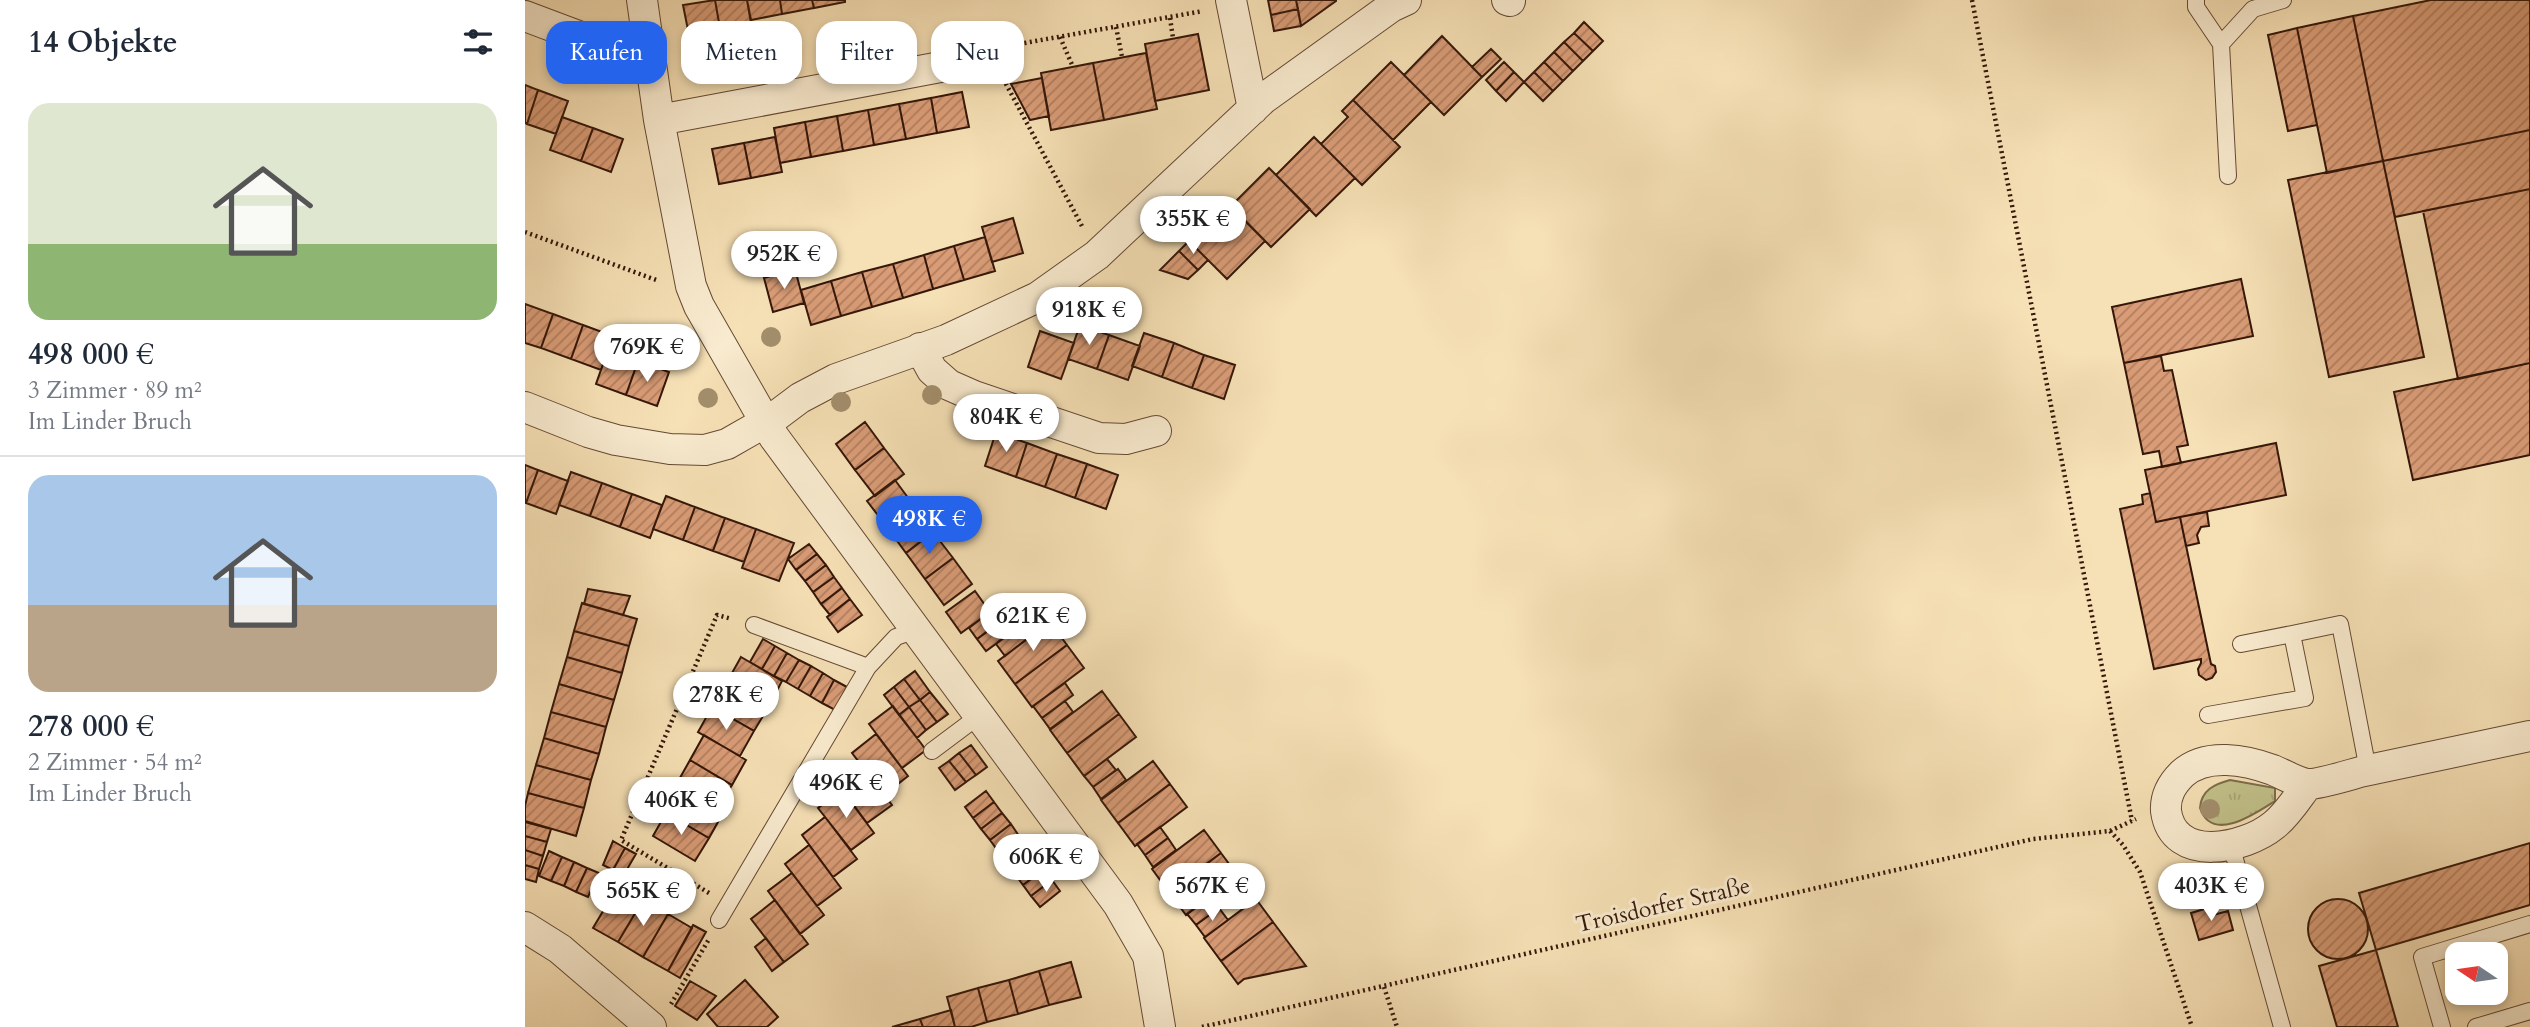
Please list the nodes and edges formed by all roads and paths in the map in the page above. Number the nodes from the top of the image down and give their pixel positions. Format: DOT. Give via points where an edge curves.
graph roads {
  1 [pos="642,0"];
  2 [pos="1406,0"];
  3 [pos="1972,0"];
  4 [pos="2196,0"];
  5 [pos="2283,0"];
  6 [pos="1231,2"];
  7 [pos="525,16"];
  8 [pos="1170,18"];
  9 [pos="645,21"];
  10 [pos="546,24"];
  11 [pos="1116,27"];
  12 [pos="1060,37"];
  13 [pos="1173,38"];
  14 [pos="1024,42"];
  15 [pos="2221,44"];
  16 [pos="1122,57"];
  17 [pos="1073,67"];
  18 [pos="931,69"];
  19 [pos="653,84"];
  20 [pos="1006,84"];
  21 [pos="1253,109"];
  22 [pos="659,120"];
  23 [pos="2228,176"];
  24 [pos="525,232"];
  25 [pos="1097,255"];
  26 [pos="691,286"];
  27 [pos="920,348"];
  28 [pos="525,407"];
  29 [pos="765,423"];
  30 [pos="1156,431"];
  31 [pos="754,625"];
  32 [pos="916,630"];
  33 [pos="2292,634"];
  34 [pos="2241,644"];
  35 [pos="868,667"];
  36 [pos="980,715"];
  37 [pos="2208,715"];
  38 [pos="2530,736"];
  39 [pos="932,751"];
  40 [pos="2368,771"];
  41 [pos="2308,784"];
  42 [pos="2110,831"];
  43 [pos="2231,845"];
  44 [pos="728,905"];
  45 [pos="719,920"];
  46 [pos="2530,924"];
  47 [pos="525,926"];
  48 [pos="705,944"];
  49 [pos="1384,987"];
  50 [pos="2530,1011"];
  51 [pos="658,1021"];
  52 [pos="2191,1025"];
  53 [pos="1160,1027"];
  54 [pos="1202,1027"];
  55 [pos="1397,1027"];
  56 [pos="2282,1027"];
  57 [pos="2442,1027"];
  58 [pos="2476,1027"];
  1 -- 9 [label="street"];
  2 -- 21 [label="street"];
  3 -- 42 [label="path, Troisdorfer Straße" via="2132,821"];
  4 -- 15 [label="lane"];
  5 -- 15 [label="lane" via="2253,9"];
  6 -- 8 [label="path"];
  6 -- 21 [label="street"];
  7 -- 10 [label="street"];
  8 -- 11 [label="path"];
  8 -- 13 [label="path"];
  11 -- 12 [label="path"];
  11 -- 16 [label="path"];
  12 -- 14 [label="path"];
  12 -- 17 [label="path"];
  15 -- 23 [label="lane"];
  18 -- 22 [label="street"];
  19 -- 22 [label="street"];
  20 -- 25 [label="path"];
  21 -- 25 [label="street"];
  22 -- 26 [label="street"];
  24 -- 26 [label="path" via="676,287"];
  25 -- 27 [label="street" via="1038,298"];
  26 -- 29 [label="street"];
  27 -- 29 [label="street" via="836,379"];
  27 -- 30 [label="street" via="932,370 949,385 974,396 1100,438 1126,439"];
  28 -- 29 [label="street" via="588,432 670,449 705,450 727,444"];
  29 -- 32 [label="street"];
  31 -- 35 [label="lane"];
  31 -- 44 [label="path" via="717,615 621,840"];
  32 -- 35 [label="lane" via="896,637"];
  32 -- 36 [label="street"];
  33 -- 34 [label="lane"];
  33 -- 37 [label="lane" via="2305,698"];
  33 -- 40 [label="lane" via="2340,624"];
  35 -- 44 [label="lane"];
  36 -- 39 [label="lane"];
  36 -- 53 [label="street" via="1118,904 1148,956"];
  38 -- 40 [label="street"];
  40 -- 41 [label="street"];
  41 -- 43 [label="street" via="2275,825"];
  41 -- 43 [label="street" via="2247,762 2224,759 2186,771 2171,785 2165,803 2168,822 2176,835 2193,845"];
  42 -- 49 [label="path, Troisdorfer Straße" via="2033,839"];
  42 -- 52 [label="path" via="2140,872"];
  43 -- 56 [label="lane"];
  44 -- 45 [label="lane"];
  46 -- 57 [label="lane" via="2422,957"];
  47 -- 51 [label="street"];
  48 -- 51 [label="path"];
  49 -- 54 [label="path, Troisdorfer Straße"];
  49 -- 55 [label="path"];
  50 -- 58 [label="lane"];
}
